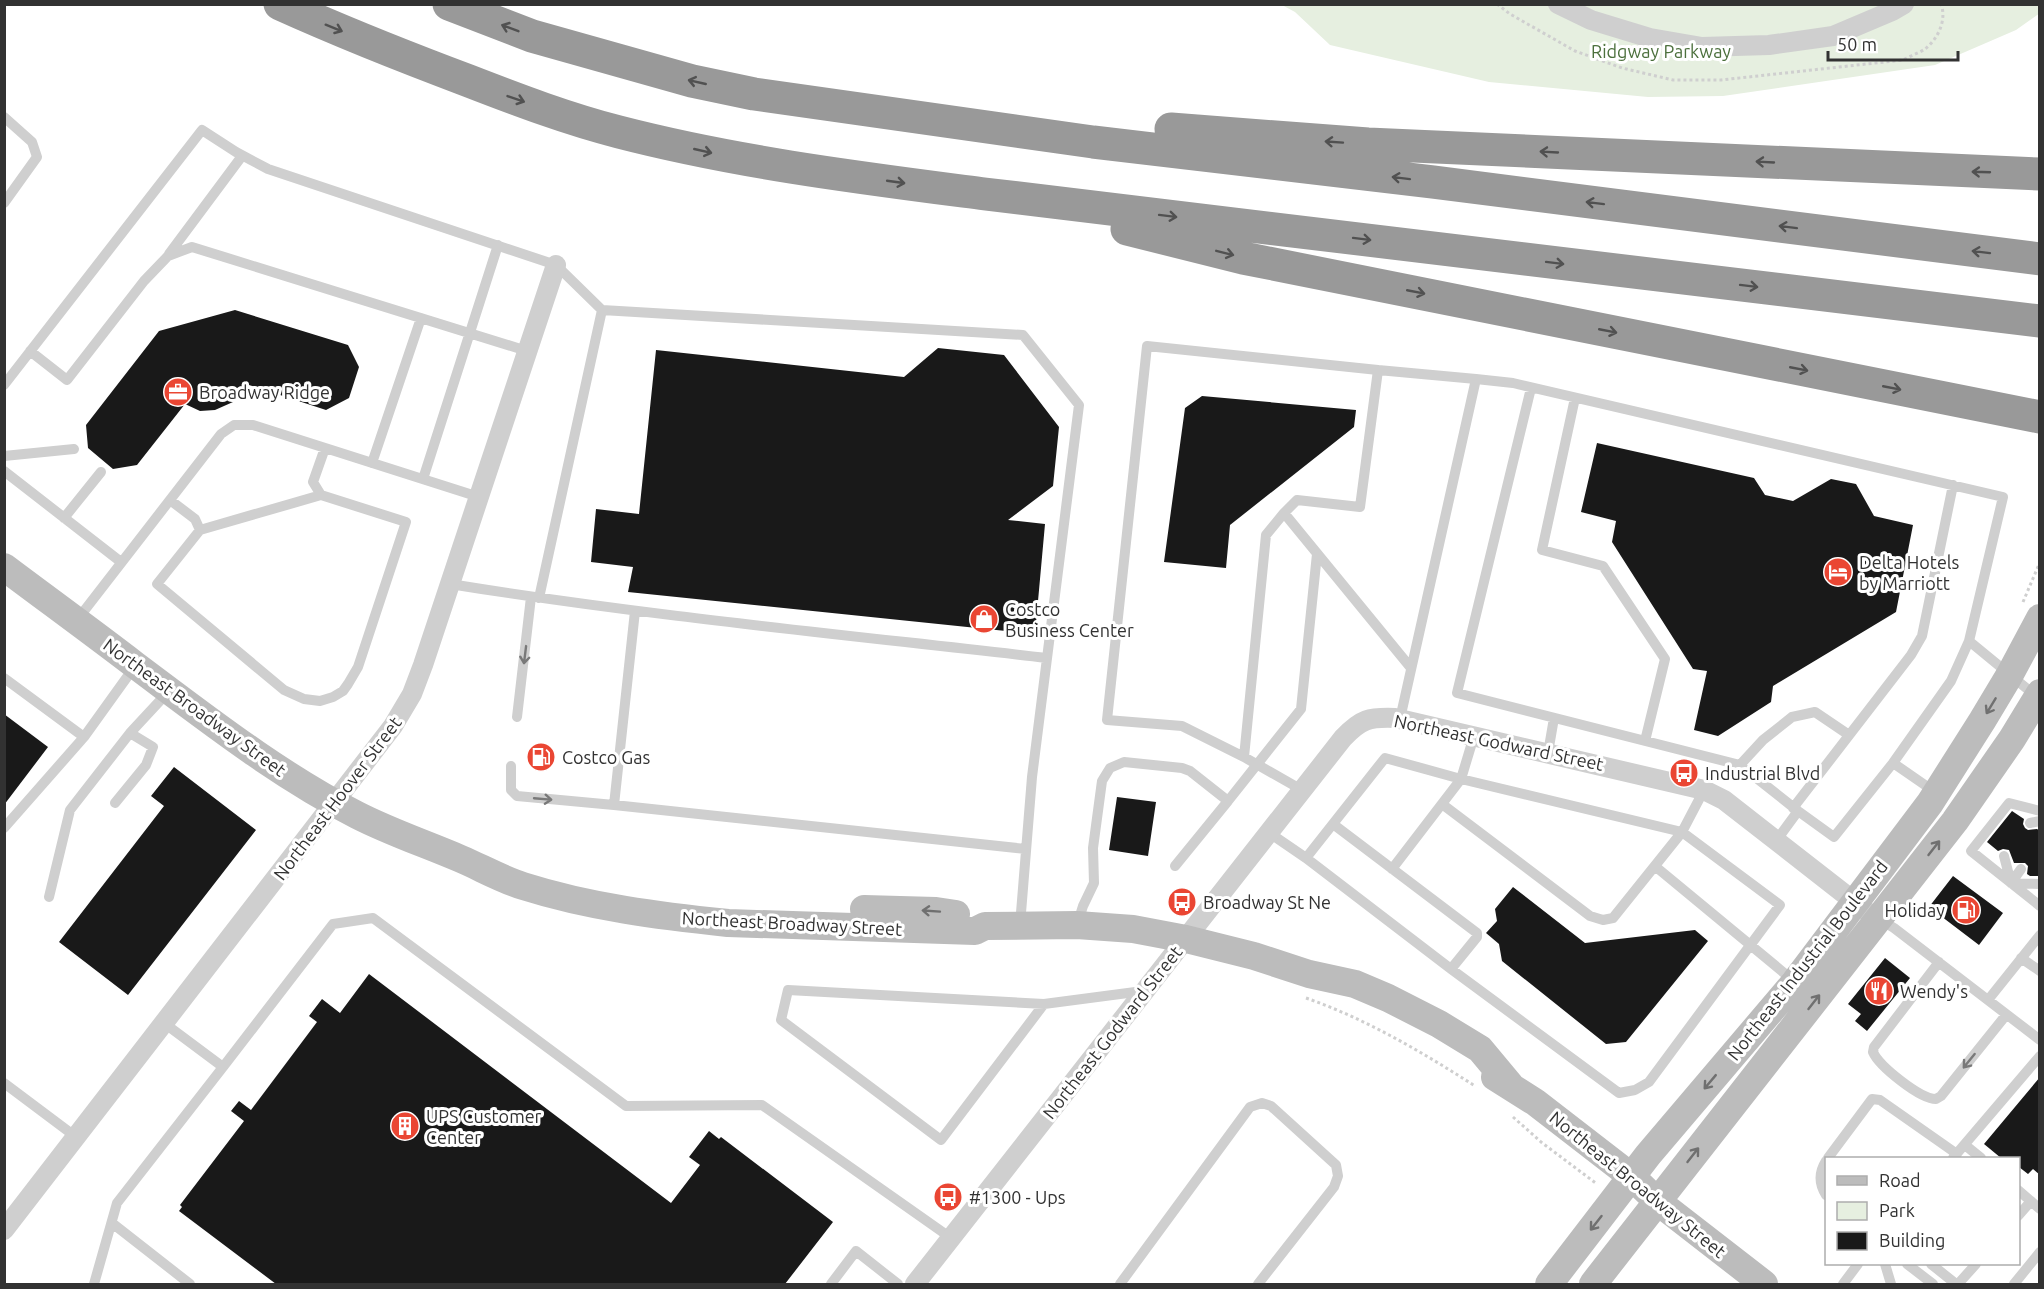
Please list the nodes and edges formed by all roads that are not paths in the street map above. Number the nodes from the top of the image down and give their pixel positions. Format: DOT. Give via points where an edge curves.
graph roads {
  1 [pos="280,4"];
  2 [pos="449,4"];
  3 [pos="1558,4"];
  4 [pos="1904,4"];
  5 [pos="754,94"];
  6 [pos="4,117"];
  7 [pos="242,156"];
  8 [pos="2040,174"];
  9 [pos="985,194"];
  10 [pos="4,202"];
  11 [pos="498,245"];
  12 [pos="168,256"];
  13 [pos="2040,259"];
  14 [pos="556,265"];
  15 [pos="602,310"];
  16 [pos="421,318"];
  17 [pos="2040,321"];
  18 [pos="469,333"];
  19 [pos="30,351"];
  20 [pos="527,351"];
  21 [pos="1378,370"];
  22 [pos="1476,379"];
  23 [pos="4,385"];
  24 [pos="1531,388"];
  25 [pos="1575,398"];
  26 [pos="2040,417"];
  27 [pos="325,448"];
  28 [pos="74,449"];
  29 [pos="4,456"];
  30 [pos="372,463"];
  31 [pos="4,471"];
  32 [pos="101,472"];
  33 [pos="423,479"];
  34 [pos="1953,485"];
  35 [pos="321,495"];
  36 [pos="479,497"];
  37 [pos="170,500"];
  38 [pos="1284,513"];
  39 [pos="64,518"];
  40 [pos="200,530"];
  41 [pos="1317,555"];
  42 [pos="121,562"];
  43 [pos="4,567"];
  44 [pos="450,584"];
  45 [pos="535,598"];
  46 [pos="635,611"];
  47 [pos="2040,618"];
  48 [pos="76,621"];
  49 [pos="1969,641"];
  50 [pos="1047,658"];
  51 [pos="135,665"];
  52 [pos="1411,668"];
  53 [pos="2009,676"];
  54 [pos="4,678"];
  55 [pos="169,691"];
  56 [pos="2039,697"];
  57 [pos="517,717"];
  58 [pos="1554,718"];
  59 [pos="1400,719"];
  60 [pos="130,733"];
  61 [pos="1850,735"];
  62 [pos="1474,736"];
  63 [pos="84,737"];
  64 [pos="1645,741"];
  65 [pos="1548,753"];
  66 [pos="1244,757"];
  67 [pos="1893,763"];
  68 [pos="1256,765"];
  69 [pos="1740,765"];
  70 [pos="511,766"];
  71 [pos="1461,779"];
  72 [pos="1302,790"];
  73 [pos="1704,790"];
  74 [pos="1937,793"];
  75 [pos="1228,801"];
  76 [pos="334,802"];
  77 [pos="115,803"];
  78 [pos="1442,804"];
  79 [pos="614,805"];
  80 [pos="1796,810"];
  81 [pos="2040,811"];
  82 [pos="1333,824"];
  83 [pos="4,828"];
  84 [pos="1268,832"];
  85 [pos="1682,832"];
  86 [pos="1776,841"];
  87 [pos="1026,849"];
  88 [pos="2004,856"];
  89 [pos="1306,858"];
  90 [pos="1176,866"];
  91 [pos="1656,867"];
  92 [pos="1392,869"];
  93 [pos="2021,869"];
  94 [pos="2011,883"];
  95 [pos="2040,884"];
  96 [pos="49,897"];
  97 [pos="1855,903"];
  98 [pos="2040,906"];
  99 [pos="1878,919"];
  100 [pos="1020,925"];
  101 [pos="1077,925"];
  102 [pos="2040,935"];
  103 [pos="1186,939"];
  104 [pos="1750,945"];
  105 [pos="2021,958"];
  106 [pos="1939,962"];
  107 [pos="1451,969"];
  108 [pos="2040,971"];
  109 [pos="1795,982"];
  110 [pos="1143,992"];
  111 [pos="1988,1000"];
  112 [pos="1044,1004"];
  113 [pos="2006,1015"];
  114 [pos="164,1023"];
  115 [pos="2040,1040"];
  116 [pos="2040,1056"];
  117 [pos="222,1067"];
  118 [pos="4,1083"];
  119 [pos="76,1137"];
  120 [pos="1965,1145"];
  121 [pos="1955,1156"];
  122 [pos="1829,1157"];
  123 [pos="1980,1157"];
  124 [pos="1825,1163"];
  125 [pos="1632,1177"];
  126 [pos="1825,1192"];
  127 [pos="2026,1198"];
  128 [pos="1657,1201"];
  129 [pos="2020,1213"];
  130 [pos="112,1223"];
  131 [pos="4,1230"];
  132 [pos="951,1238"];
  133 [pos="2040,1252"];
  134 [pos="1857,1265"];
  135 [pos="1886,1265"];
  136 [pos="1909,1265"];
  137 [pos="1933,1265"];
  138 [pos="1974,1265"];
  139 [pos="94,1284"];
  140 [pos="190,1284"];
  141 [pos="831,1284"];
  142 [pos="898,1284"];
  143 [pos="915,1284"];
  144 [pos="1120,1284"];
  145 [pos="1258,1284"];
  146 [pos="1549,1284"];
  147 [pos="1593,1284"];
  148 [pos="1764,1284"];
  149 [pos="1843,1284"];
  150 [pos="1891,1284"];
  151 [pos="1933,1284"];
  152 [pos="1957,1284"];
  153 [pos="2014,1284"];
  1 -- 9 [label="highway, one-way" via="496,91 617,132 727,157"];
  5 -- 2 [label="highway, one-way" via="542,39"];
  3 -- 4 [label="street" via="1591,20 1650,38 1702,47 1769,45 1833,36"];
  8 -- 5 [label="highway, one-way" via="1368,144"];
  13 -- 5 [label="highway, one-way" via="1093,142"];
  6 -- 10 [label="lane" via="32,142 37,157"];
  7 -- 11 [label="lane" via="268,169"];
  7 -- 12 [label="lane"];
  7 -- 19 [label="lane" via="202,130"];
  9 -- 17 [label="highway, one-way"];
  9 -- 26 [label="highway, one-way" via="1243,258"];
  11 -- 14 [label="lane"];
  11 -- 18 [label="lane"];
  12 -- 16 [label="lane" via="192,247"];
  12 -- 19 [label="lane" via="67,380"];
  14 -- 15 [label="lane"];
  14 -- 20 [label="street, Northeast Hoover Street"];
  15 -- 45 [label="lane"];
  15 -- 50 [label="lane" via="1023,335 1079,405"];
  16 -- 18 [label="lane"];
  16 -- 30 [label="lane"];
  18 -- 20 [label="lane"];
  18 -- 33 [label="lane"];
  19 -- 23 [label="lane"];
  20 -- 36 [label="street, Northeast Hoover Street"];
  21 -- 22 [label="lane"];
  21 -- 38 [label="lane" via="1360,507 1297,500"];
  21 -- 66 [label="lane" via="1147,346 1107,720 1182,726"];
  22 -- 24 [label="lane"];
  22 -- 52 [label="lane"];
  24 -- 25 [label="lane"];
  24 -- 58 [label="lane" via="1457,693"];
  25 -- 34 [label="lane"];
  25 -- 64 [label="lane" via="1542,550 1603,566 1665,660"];
  27 -- 30 [label="lane"];
  27 -- 35 [label="lane" via="313,482"];
  27 -- 37 [label="lane" via="253,425 234,425 221,434"];
  28 -- 29 [label="lane"];
  30 -- 33 [label="lane"];
  31 -- 39 [label="lane"];
  32 -- 39 [label="lane"];
  33 -- 36 [label="lane"];
  34 -- 49 [label="lane" via="2003,497"];
  34 -- 61 [label="lane" via="1922,636"];
  35 -- 40 [label="lane"];
  35 -- 40 [label="lane" via="406,522 358,668 343,691 320,701 284,690 157,584"];
  36 -- 44 [label="street, Northeast Hoover Street"];
  37 -- 40 [label="lane" via="195,519"];
  37 -- 42 [label="lane"];
  38 -- 41 [label="lane"];
  38 -- 66 [label="lane" via="1266,535"];
  39 -- 42 [label="lane"];
  41 -- 52 [label="lane"];
  41 -- 68 [label="lane" via="1301,709"];
  42 -- 48 [label="lane"];
  43 -- 48 [label="main road, Northeast Broadway Street"];
  44 -- 45 [label="lane"];
  44 -- 76 [label="street, Northeast Hoover Street" via="408,701"];
  45 -- 46 [label="lane"];
  45 -- 57 [label="lane, one-way"];
  46 -- 50 [label="lane"];
  46 -- 79 [label="lane"];
  47 -- 53 [label="main road, Northeast Industrial Boulevard"];
  48 -- 51 [label="main road, Northeast Broadway Street"];
  49 -- 53 [label="lane"];
  49 -- 67 [label="lane" via="1951,681"];
  50 -- 87 [label="lane"];
  51 -- 55 [label="main road, Northeast Broadway Street"];
  51 -- 63 [label="lane"];
  52 -- 59 [label="lane"];
  53 -- 56 [label="lane"];
  53 -- 74 [label="main road, Northeast Industrial Boulevard, one-way"];
  54 -- 63 [label="lane"];
  55 -- 60 [label="lane"];
  55 -- 76 [label="main road, Northeast Broadway Street"];
  99 -- 56 [label="main road, Northeast Industrial Boulevard, one-way" via="1981,784"];
  58 -- 64 [label="lane"];
  58 -- 65 [label="lane"];
  59 -- 62 [label="street, Northeast Godward Street"];
  59 -- 72 [label="street, Northeast Godward Street" via="1378,717 1354,727"];
  60 -- 77 [label="lane" via="153,747 146,765"];
  60 -- 96 [label="lane" via="70,810"];
  61 -- 69 [label="lane" via="1815,711 1792,717"];
  61 -- 80 [label="lane"];
  62 -- 65 [label="street, Northeast Godward Street"];
  62 -- 71 [label="lane"];
  63 -- 83 [label="lane"];
  64 -- 69 [label="lane"];
  65 -- 73 [label="street, Northeast Godward Street"];
  66 -- 68 [label="lane"];
  67 -- 74 [label="lane"];
  67 -- 80 [label="lane" via="1834,837"];
  68 -- 72 [label="lane"];
  68 -- 75 [label="lane"];
  69 -- 80 [label="lane"];
  70 -- 79 [label="lane, one-way" via="511,790 517,796"];
  71 -- 78 [label="lane"];
  71 -- 82 [label="lane" via="1385,758"];
  71 -- 85 [label="lane"];
  72 -- 84 [label="street, Northeast Godward Street"];
  73 -- 85 [label="lane"];
  73 -- 86 [label="street, Northeast Godward Street" via="1724,800"];
  74 -- 97 [label="main road, Northeast Industrial Boulevard"];
  75 -- 90 [label="lane"];
  75 -- 101 [label="lane" via="1182,768 1124,762 1110,768 1101,792 1093,848 1094,883"];
  76 -- 100 [label="main road, Northeast Broadway Street" via="498,877 599,905 728,923 929,931 975,931 985,926"];
  76 -- 114 [label="street, Northeast Hoover Street"];
  78 -- 91 [label="lane" via="1590,916 1603,920 1613,918"];
  78 -- 92 [label="lane"];
  79 -- 87 [label="lane"];
  80 -- 86 [label="lane"];
  81 -- 94 [label="lane" via="2009,803 1971,851"];
  82 -- 89 [label="lane"];
  82 -- 92 [label="lane"];
  84 -- 89 [label="lane"];
  84 -- 103 [label="street, Northeast Godward Street"];
  85 -- 91 [label="lane"];
  85 -- 104 [label="lane" via="1780,905"];
  86 -- 97 [label="street, Northeast Godward Street"];
  87 -- 100 [label="lane"];
  88 -- 94 [label="lane"];
  89 -- 107 [label="lane"];
  91 -- 104 [label="lane"];
  92 -- 107 [label="lane" via="1477,933"];
  93 -- 94 [label="lane"];
  94 -- 95 [label="lane"];
  94 -- 98 [label="lane"];
  97 -- 99 [label="street, Northeast Godward Street"];
  97 -- 109 [label="main road, Northeast Industrial Boulevard"];
  99 -- 106 [label="lane"];
  128 -- 99 [label="main road, Northeast Industrial Boulevard, one-way"];
  100 -- 101 [label="main road, Northeast Broadway Street"];
  101 -- 103 [label="main road, Northeast Broadway Street" via="1133,929"];
  102 -- 105 [label="lane"];
  103 -- 110 [label="street, Northeast Godward Street"];
  103 -- 125 [label="main road, Northeast Broadway Street" via="1309,974 1510,1085"];
  104 -- 107 [label="lane" via="1649,1082 1619,1093"];
  104 -- 109 [label="lane"];
  105 -- 108 [label="lane"];
  105 -- 111 [label="lane"];
  106 -- 111 [label="lane"];
  113 -- 106 [label="lane, one-way" via="1936,1099 1923,1096 1881,1064 1873,1052 1878,1040"];
  109 -- 125 [label="main road, Northeast Industrial Boulevard, one-way"];
  110 -- 112 [label="lane"];
  110 -- 132 [label="street, Northeast Godward Street"];
  111 -- 113 [label="lane"];
  112 -- 112 [label="lane" via="788,990 781,1020 941,1140"];
  113 -- 115 [label="lane"];
  114 -- 117 [label="lane"];
  114 -- 119 [label="street, Northeast Hoover Street"];
  116 -- 120 [label="lane"];
  117 -- 130 [label="lane" via="117,1203"];
  117 -- 132 [label="lane" via="333,924 373,918 626,1106 762,1105"];
  118 -- 119 [label="lane"];
  119 -- 131 [label="street, Northeast Hoover Street"];
  120 -- 121 [label="lane"];
  120 -- 123 [label="lane"];
  121 -- 122 [label="lane" via="1880,1100 1872,1099"];
  124 -- 126 [label="lane" via="1821,1168 1821,1187"];
  125 -- 128 [label="main road, Northeast Broadway Street"];
  125 -- 146 [label="main road, Northeast Industrial Boulevard, one-way"];
  127 -- 129 [label="lane"];
  128 -- 147 [label="main road, Northeast Industrial Boulevard"];
  128 -- 148 [label="main road, Northeast Broadway Street"];
  130 -- 139 [label="lane"];
  130 -- 140 [label="lane"];
  132 -- 143 [label="street, Northeast Godward Street"];
  133 -- 153 [label="lane"];
  134 -- 149 [label="lane"];
  135 -- 150 [label="lane"];
  136 -- 151 [label="lane"];
  137 -- 152 [label="lane"];
  138 -- 152 [label="lane"];
  141 -- 142 [label="lane" via="856,1251"];
  144 -- 145 [label="lane" via="1250,1107 1262,1103 1271,1106 1336,1165 1338,1176 1334,1187"];
}
